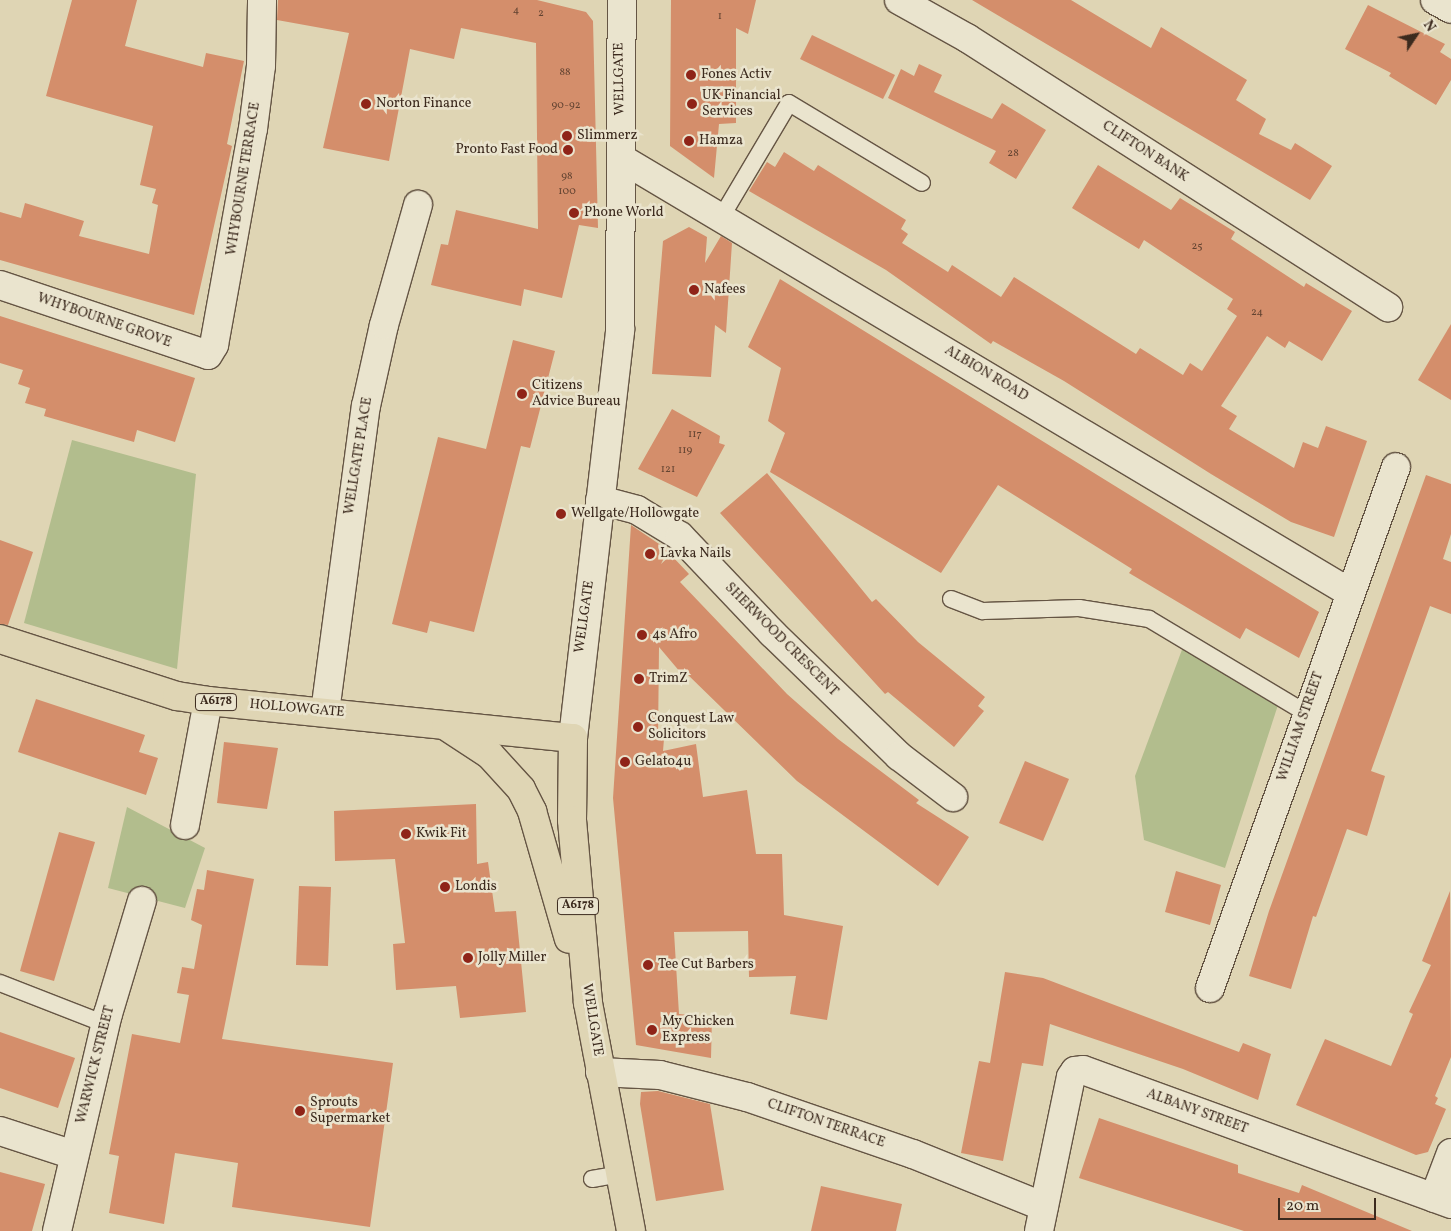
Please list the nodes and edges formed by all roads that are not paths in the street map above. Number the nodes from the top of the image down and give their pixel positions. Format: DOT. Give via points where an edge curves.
graph roads {
  1 [pos="262,0"];
  2 [pos="622,0"];
  3 [pos="899,0"];
  4 [pos="1436,0"];
  5 [pos="1451,9"];
  6 [pos="622,159"];
  7 [pos="922,183"];
  8 [pos="418,205"];
  9 [pos="722,216"];
  10 [pos="0,285"];
  11 [pos="1388,307"];
  12 [pos="208,355"];
  13 [pos="1396,467"];
  14 [pos="600,500"];
  15 [pos="1349,592"];
  16 [pos="951,599"];
  17 [pos="0,639"];
  18 [pos="208,701"];
  19 [pos="325,712"];
  20 [pos="1306,713"];
  21 [pos="441,722"];
  22 [pos="572,738"];
  23 [pos="953,797"];
  24 [pos="185,825"];
  25 [pos="142,901"];
  26 [pos="0,983"];
  27 [pos="1210,988"];
  28 [pos="588,1003"];
  29 [pos="105,1024"];
  30 [pos="600,1072"];
  31 [pos="0,1131"];
  32 [pos="1451,1154"];
  33 [pos="74,1155"];
  34 [pos="619,1174"];
  35 [pos="592,1179"];
  36 [pos="1443,1201"];
  37 [pos="1042,1219"];
  38 [pos="58,1231"];
  39 [pos="631,1231"];
  1 -- 12 [label="street, WHYBOURNE TERRACE" via="261,66 253,129 214,345"];
  2 -- 6 [label="street, WELLGATE"];
  3 -- 11 [label="street, CLIFTON BANK" via="967,38"];
  4 -- 5 [label="street"];
  6 -- 9 [label="street, ALBION ROAD"];
  6 -- 14 [label="street, WELLGATE" via="620,330"];
  7 -- 9 [label="lane" via="789,103"];
  8 -- 19 [label="street, WELLGATE PLACE" via="366,406"];
  9 -- 15 [label="street, ALBION ROAD"];
  10 -- 12 [label="street, WHYBOURNE GROVE"];
  13 -- 15 [label="street, WILLIAM STREET"];
  14 -- 22 [label="street, WELLGATE"];
  14 -- 23 [label="street, SHERWOOD CRESCENT" via="637,510 680,536 772,633 899,756"];
  15 -- 20 [label="street, WILLIAM STREET"];
  16 -- 20 [label="lane" via="983,612 1079,608 1149,619"];
  17 -- 18 [label="main road, HOLLOWGATE / A6178" via="177,696"];
  18 -- 19 [label="main road, HOLLOWGATE / A6178"];
  18 -- 24 [label="street"];
  19 -- 21 [label="main road, HOLLOWGATE / A6178"];
  20 -- 27 [label="street, WILLIAM STREET"];
  21 -- 22 [label="main road, HOLLOWGATE / A6178"];
  21 -- 28 [label="main road, A6178" via="490,754 521,789 532,811"];
  22 -- 28 [label="main road, WELLGATE / A6178" via="572,820"];
  25 -- 29 [label="street, WARWICK STREET"];
  26 -- 29 [label="lane"];
  28 -- 30 [label="main road, WELLGATE / A6178"];
  29 -- 33 [label="street, WARWICK STREET"];
  30 -- 34 [label="main road, WELLGATE / A6178"];
  30 -- 37 [label="street, CLIFTON TERRACE" via="660,1075 746,1097 913,1154"];
  31 -- 33 [label="street"];
  32 -- 36 [label="street"];
  33 -- 38 [label="street, WARWICK STREET"];
  34 -- 35 [label="lane"];
  34 -- 39 [label="main road, WELLGATE / A6178"];
  36 -- 37 [label="street, ALBANY STREET" via="1083,1070 1075,1071 1071,1077"];
}
